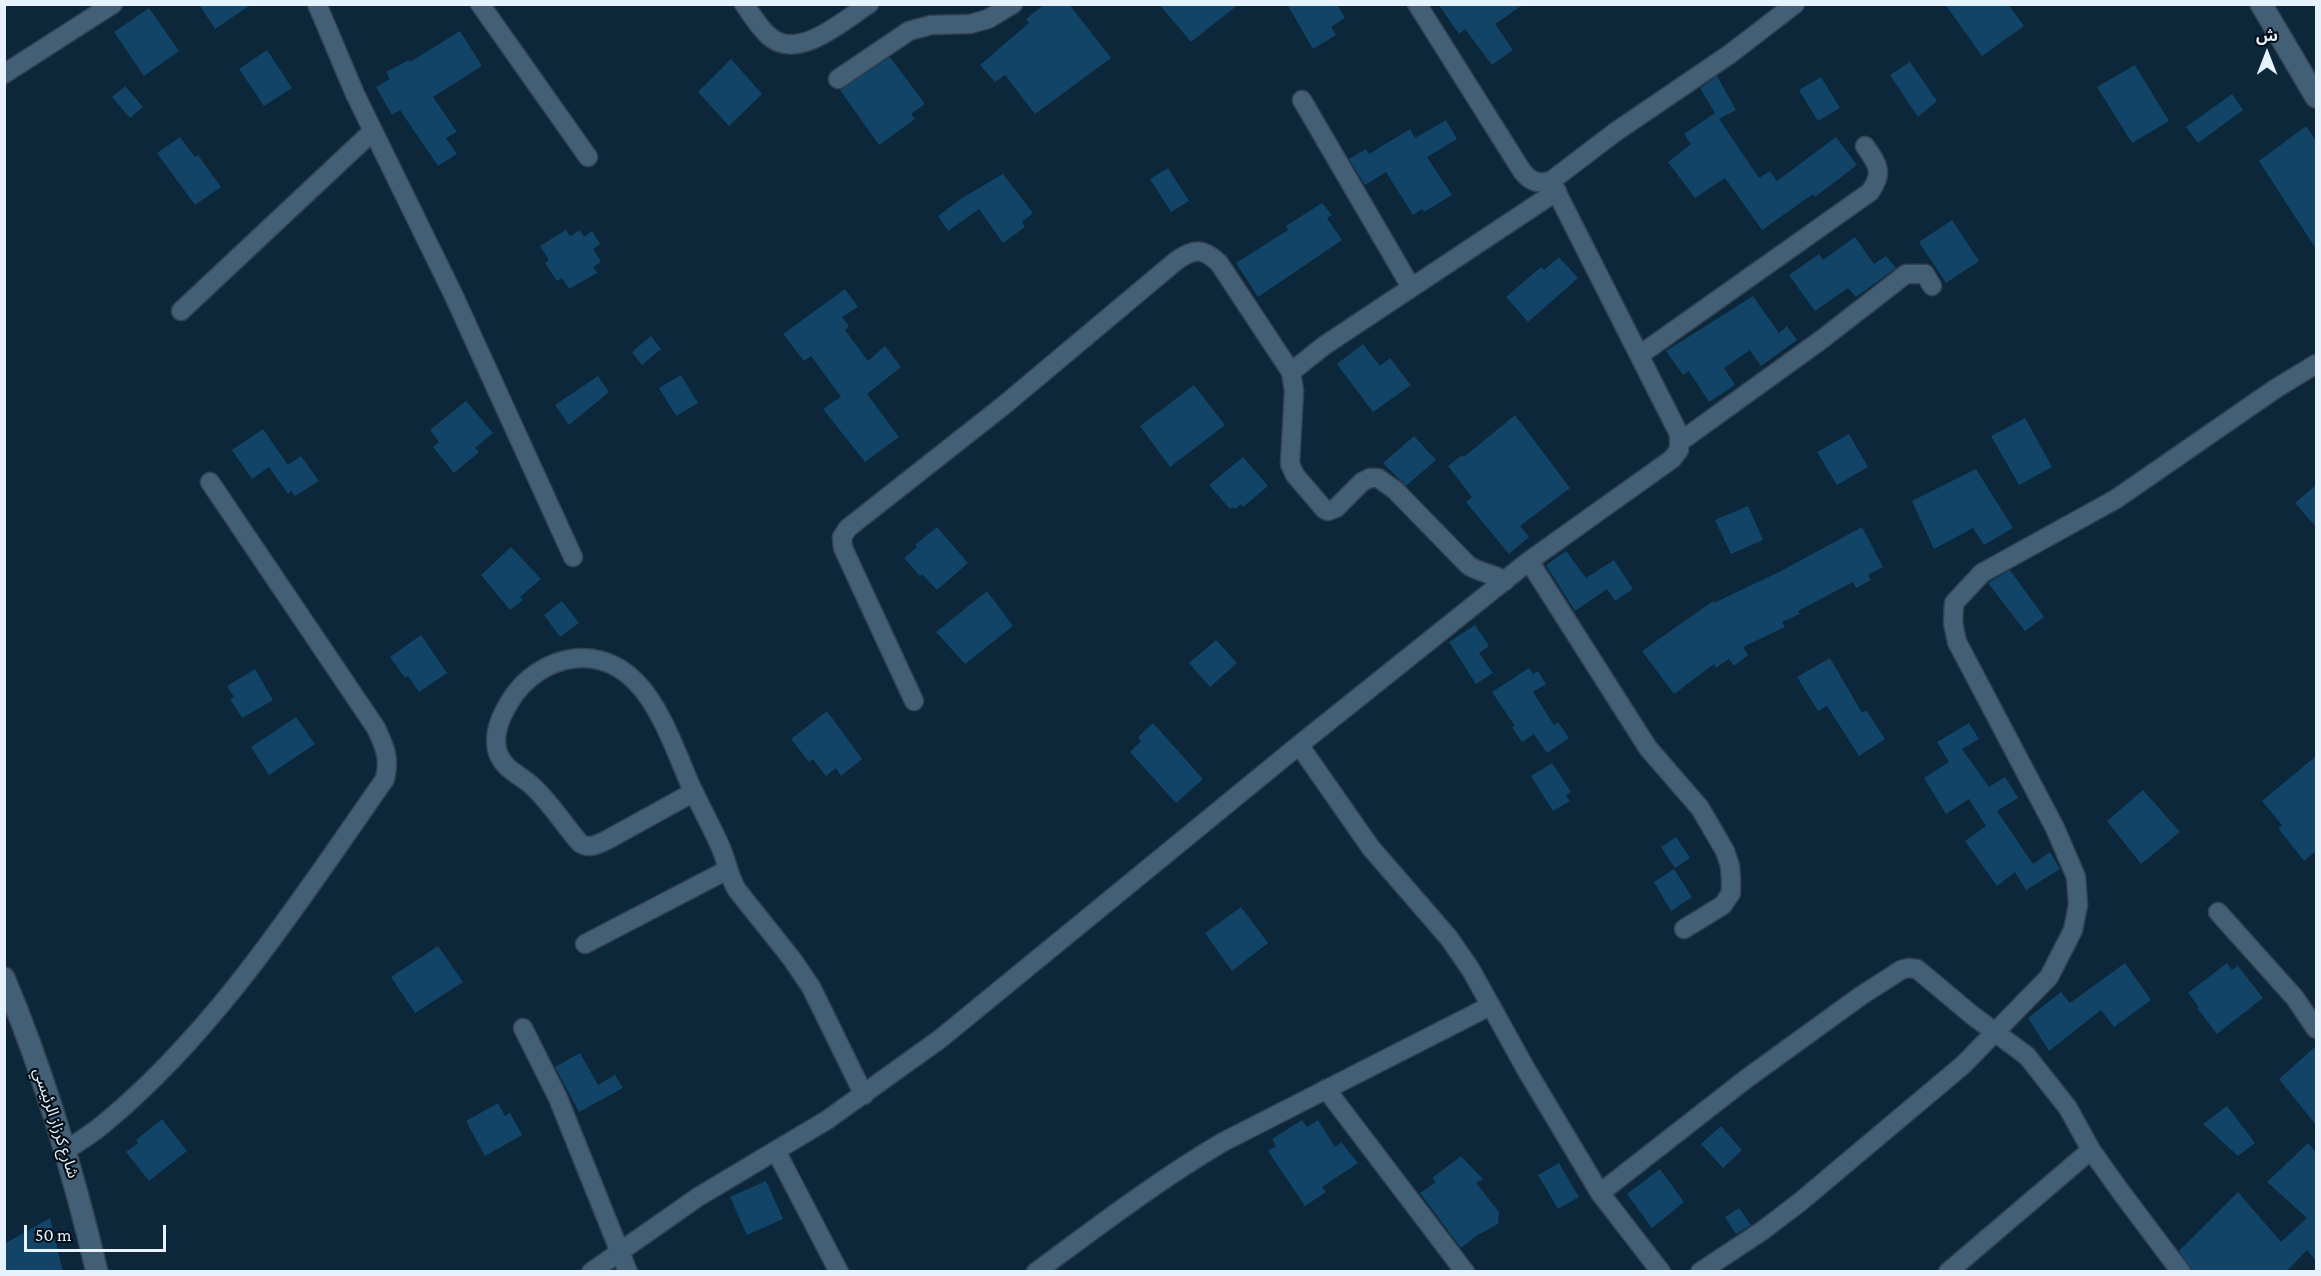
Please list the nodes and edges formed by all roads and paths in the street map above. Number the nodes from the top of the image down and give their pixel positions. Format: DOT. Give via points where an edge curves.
graph roads {
  1 [pos="113,4"];
  2 [pos="317,4"];
  3 [pos="480,4"];
  4 [pos="744,4"];
  5 [pos="869,4"];
  6 [pos="1013,4"];
  7 [pos="1417,4"];
  8 [pos="1795,4"];
  9 [pos="2261,4"];
  10 [pos="4,74"];
  11 [pos="838,79"];
  12 [pos="2316,97"];
  13 [pos="1302,100"];
  14 [pos="373,131"];
  15 [pos="1865,146"];
  16 [pos="588,157"];
  17 [pos="1554,186"];
  18 [pos="1932,286"];
  19 [pos="1412,287"];
  20 [pos="181,311"];
  21 [pos="1641,354"];
  22 [pos="2316,364"];
  23 [pos="1291,372"];
  24 [pos="1681,441"];
  25 [pos="210,482"];
  26 [pos="573,557"];
  27 [pos="1529,561"];
  28 [pos="1504,581"];
  29 [pos="914,701"];
  30 [pos="1299,746"];
  31 [pos="694,792"];
  32 [pos="727,870"];
  33 [pos="2218,912"];
  34 [pos="1684,929"];
  35 [pos="585,944"];
  36 [pos="4,978"];
  37 [pos="1490,1006"];
  38 [pos="523,1028"];
  39 [pos="2316,1029"];
  40 [pos="1995,1031"];
  41 [pos="1326,1089"];
  42 [pos="864,1095"];
  43 [pos="66,1150"];
  44 [pos="2091,1150"];
  45 [pos="776,1151"];
  46 [pos="1600,1193"];
  47 [pos="621,1250"];
  48 [pos="2175,1270"];
  49 [pos="97,1272"];
  50 [pos="591,1272"];
  51 [pos="628,1272"];
  52 [pos="839,1272"];
  53 [pos="1036,1272"];
  54 [pos="1465,1272"];
  55 [pos="1661,1272"];
  56 [pos="1700,1272"];
  57 [pos="1948,1272"];
  1 -- 10 [label="street"];
  2 -- 14 [label="street"];
  3 -- 16 [label="street"];
  4 -- 5 [label="street" via="770,37 789,45 811,41"];
  6 -- 11 [label="street" via="988,19 970,24 931,24 909,31"];
  7 -- 17 [label="street" via="1522,171 1534,182"];
  8 -- 17 [label="street" via="1614,133"];
  9 -- 12 [label="street"];
  13 -- 19 [label="street"];
  14 -- 20 [label="street"];
  14 -- 26 [label="street" via="453,294"];
  15 -- 21 [label="street" via="1878,166 1877,182 1870,192"];
  17 -- 19 [label="street"];
  17 -- 21 [label="street"];
  18 -- 24 [label="street" via="1925,274 1906,274"];
  19 -- 23 [label="street"];
  21 -- 24 [label="street"];
  22 -- 40 [label="street" via="2116,499 1982,573 1954,603 1957,642 2055,828 2076,877 2078,904 2064,950 2049,977"];
  23 -- 28 [label="street" via="1294,391 1290,464 1295,476 1324,509 1336,508 1362,482 1378,478 1395,490 1468,565"];
  23 -- 29 [label="street" via="1219,263 1209,254 1187,253 1004,406 848,528 842,537 843,548"];
  24 -- 27 [label="street" via="1672,459"];
  25 -- 43 [label="street" via="376,728 388,757 387,772 301,898 188,1043 106,1122"];
  27 -- 28 [label="street"];
  27 -- 34 [label="street" via="1648,748 1700,808 1725,851 1731,880 1728,900"];
  28 -- 30 [label="street"];
  30 -- 37 [label="street" via="1371,848 1449,938"];
  30 -- 42 [label="street" via="992,999"];
  31 -- 31 [label="street" via="605,841 585,847 531,785 504,765 496,737 500,721 512,695 530,678 559,661 579,657 608,662 645,692 674,743"];
  31 -- 32 [label="street"];
  32 -- 35 [label="street"];
  32 -- 42 [label="street" via="736,890 811,987"];
  33 -- 39 [label="street" via="2295,998"];
  36 -- 43 [label="street, شارع كرزاز الرئيسي"];
  37 -- 41 [label="street"];
  37 -- 46 [label="street"];
  38 -- 47 [label="street" via="558,1098"];
  40 -- 44 [label="street" via="2027,1056 2068,1108"];
  40 -- 46 [label="street" via="1917,969 1901,970 1746,1080"];
  40 -- 56 [label="street" via="1963,1065 1857,1155 1762,1231"];
  41 -- 53 [label="street" via="1189,1162"];
  41 -- 54 [label="street"];
  42 -- 45 [label="street"];
  43 -- 49 [label="street, شارع كرزاز الرئيسي"];
  44 -- 48 [label="street"];
  44 -- 57 [label="street"];
  45 -- 47 [label="street" via="698,1197"];
  45 -- 52 [label="street"];
  46 -- 55 [label="street"];
  47 -- 50 [label="street"];
  47 -- 51 [label="street"];
}
